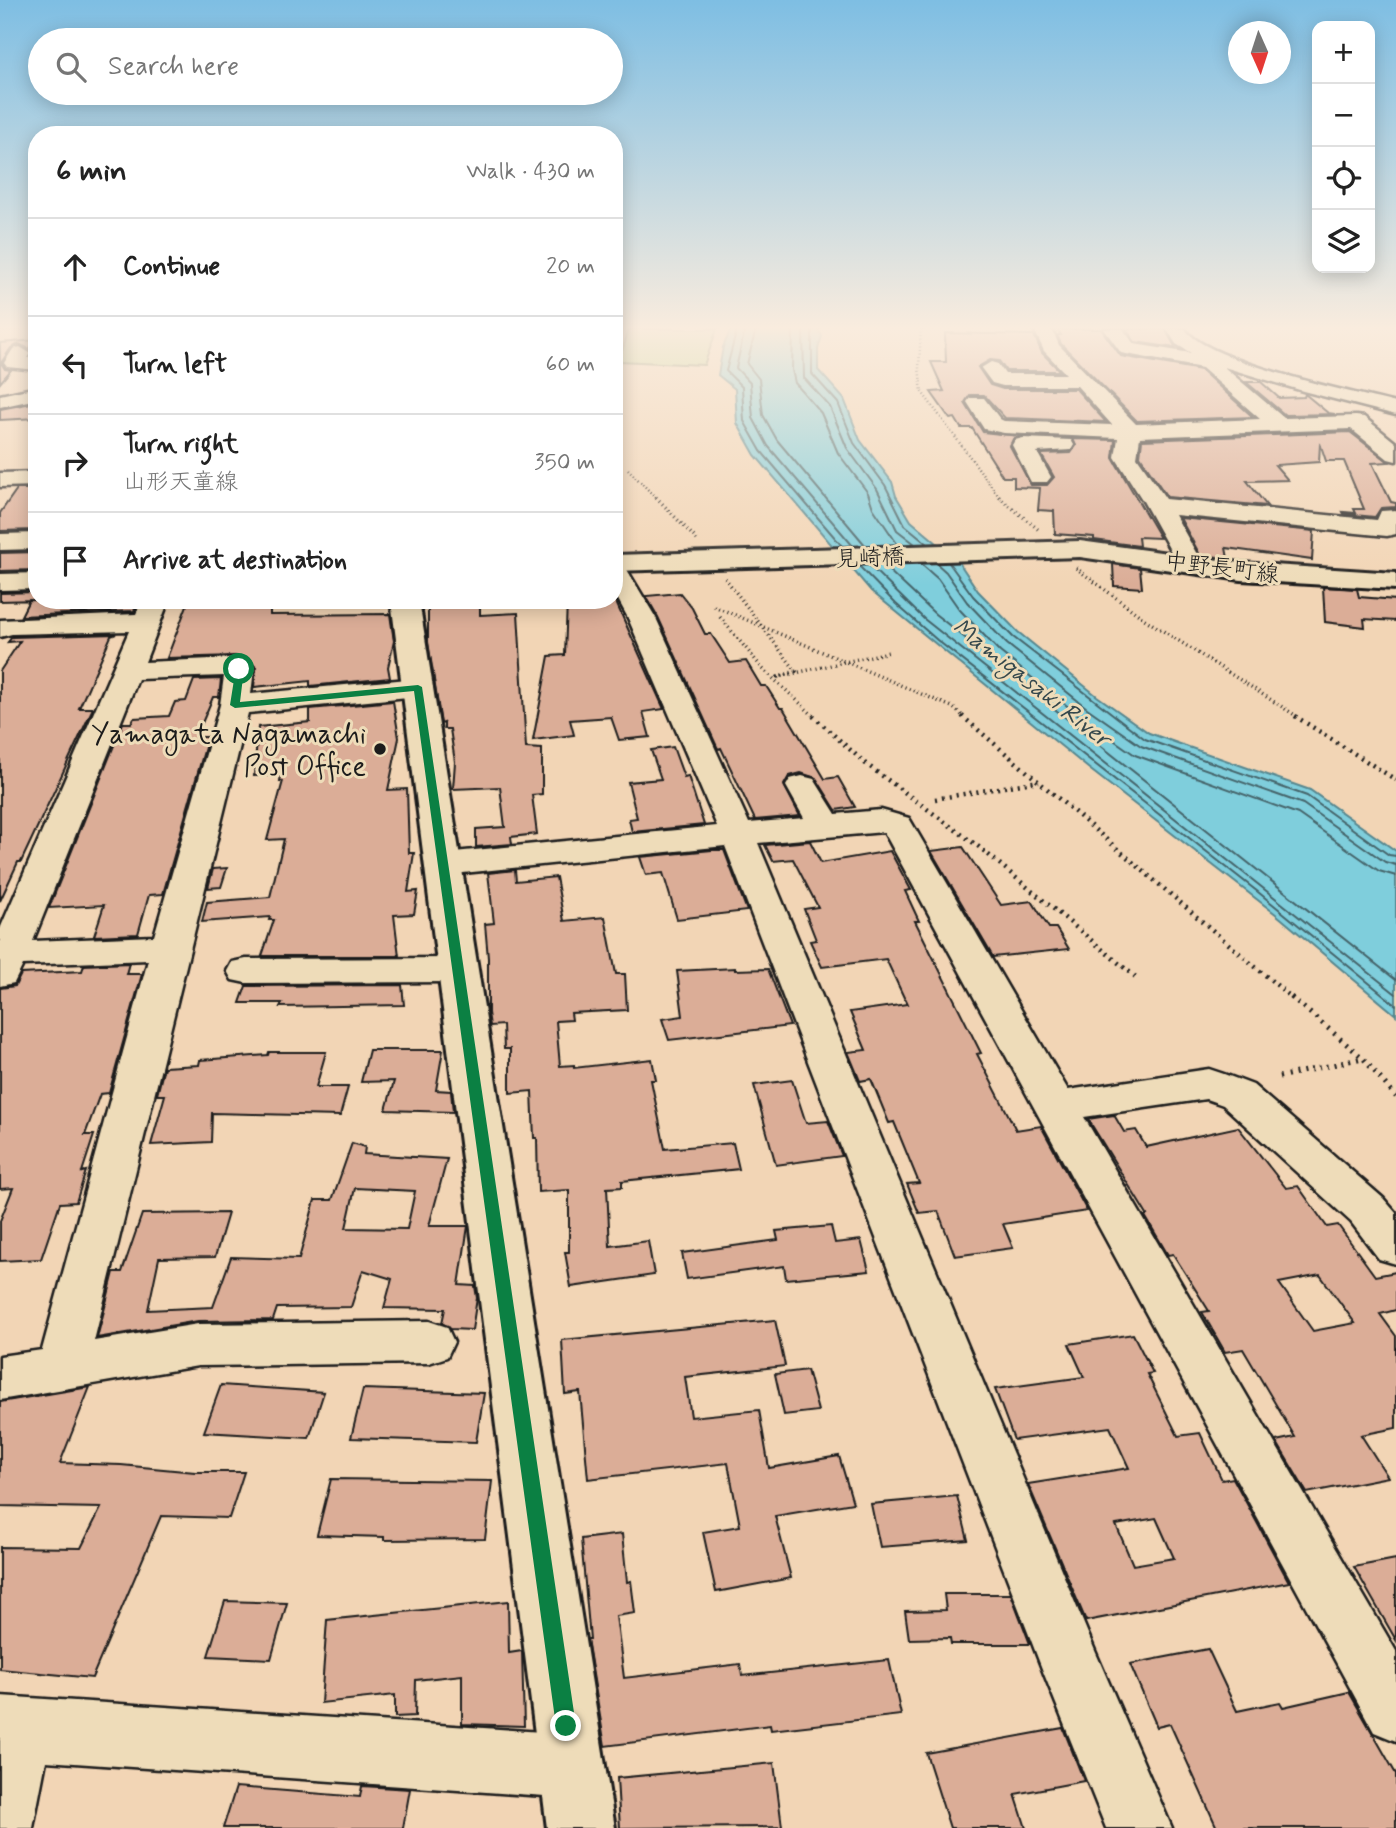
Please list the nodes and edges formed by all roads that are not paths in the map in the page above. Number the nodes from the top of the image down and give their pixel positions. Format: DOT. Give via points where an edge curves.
graph roads {
  1 [pos="985,414"];
  2 [pos="1110,414"];
  3 [pos="1267,414"];
  4 [pos="1396,421"];
  5 [pos="1356,422"];
  6 [pos="1279,425"];
  7 [pos="1246,426"];
  8 [pos="1129,438"];
  9 [pos="1272,449"];
  10 [pos="1396,454"];
  11 [pos="1039,477"];
  12 [pos="28,479"];
  13 [pos="0,480"];
  14 [pos="1157,506"];
  15 [pos="1396,517"];
  16 [pos="28,541"];
  17 [pos="0,542"];
  18 [pos="1056,550"];
  19 [pos="623,565"];
  20 [pos="1190,565"];
  21 [pos="1396,580"];
  22 [pos="28,581"];
  23 [pos="0,582"];
  24 [pos="623,583"];
  25 [pos="406,609"];
  26 [pos="152,611"];
  27 [pos="0,629"];
  28 [pos="128,671"];
  29 [pos="418,687"];
  30 [pos="235,705"];
  31 [pos="802,786"];
  32 [pos="825,825"];
  33 [pos="737,834"];
  34 [pos="444,864"];
  35 [pos="170,947"];
  36 [pos="3,960"];
  37 [pos="456,970"];
  38 [pos="246,971"];
  39 [pos="1058,1106"];
  40 [pos="1396,1246"];
  41 [pos="429,1342"];
  42 [pos="63,1366"];
  43 [pos="0,1378"];
  44 [pos="1396,1710"];
  45 [pos="11,1728"];
  46 [pos="573,1766"];
  47 [pos="0,1828"];
  48 [pos="581,1828"];
  49 [pos="1139,1828"];
  1 -- 8 [label="street" via="992,424 1004,427"];
  2 -- 8 [label="street"];
  3 -- 6 [label="street"];
  4 -- 5 [label="street"];
  5 -- 6 [label="street"];
  5 -- 10 [label="street"];
  6 -- 7 [label="street"];
  7 -- 8 [label="street"];
  7 -- 9 [label="street"];
  8 -- 11 [label="street" via="1023,445"];
  8 -- 14 [label="street" via="1126,457"];
  12 -- 13 [label="street"];
  14 -- 15 [label="street" via="1387,529 1390,516"];
  14 -- 20 [label="street"];
  16 -- 17 [label="street"];
  18 -- 19 [label="main road, 見崎橋" via="698,556"];
  18 -- 20 [label="main road, 中野長町線"];
  20 -- 21 [label="main road, 中野長町線"];
  22 -- 23 [label="street"];
  24 -- 33 [label="street"];
  25 -- 29 [label="main road"];
  26 -- 27 [label="street"];
  26 -- 28 [label="street"];
  28 -- 30 [label="street" via="234,667 239,669"];
  28 -- 36 [label="street"];
  29 -- 30 [label="street"];
  29 -- 34 [label="main road"];
  30 -- 35 [label="street"];
  31 -- 32 [label="street"];
  32 -- 33 [label="street"];
  32 -- 39 [label="street" via="881,820 897,825"];
  33 -- 34 [label="street"];
  33 -- 49 [label="street"];
  34 -- 37 [label="main road"];
  35 -- 36 [label="street"];
  35 -- 42 [label="street"];
  37 -- 38 [label="street"];
  37 -- 46 [label="main road"];
  39 -- 40 [label="street" via="1209,1084 1238,1095 1367,1210"];
  39 -- 44 [label="street"];
  41 -- 42 [label="street" via="198,1345"];
  42 -- 43 [label="street"];
  45 -- 46 [label="street"];
  45 -- 47 [label="street"];
  46 -- 48 [label="main road"];
}
